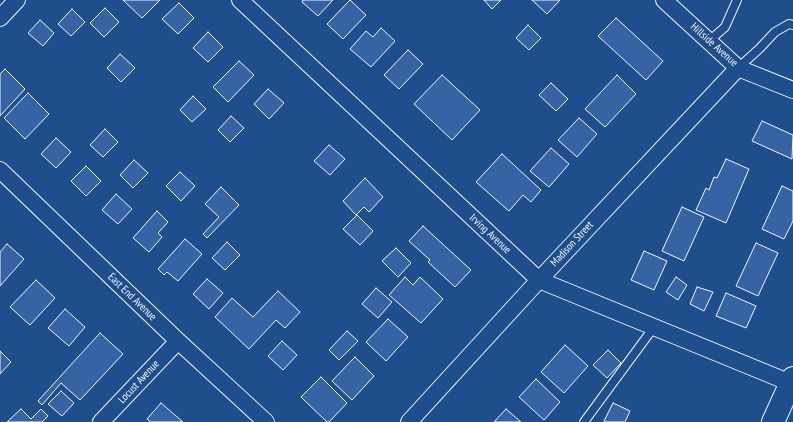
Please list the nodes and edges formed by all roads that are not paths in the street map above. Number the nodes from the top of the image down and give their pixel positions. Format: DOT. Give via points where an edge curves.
graph roads {
  1 [pos="17,0"];
  2 [pos="240,0"];
  3 [pos="664,0"];
  4 [pos="737,0"];
  5 [pos="0,18"];
  6 [pos="793,25"];
  7 [pos="709,41"];
  8 [pos="738,68"];
  9 [pos="793,90"];
  10 [pos="0,170"];
  11 [pos="539,280"];
  12 [pos="654,328"];
  13 [pos="178,341"];
  14 [pos="792,382"];
  15 [pos="101,422"];
  16 [pos="266,422"];
  17 [pos="409,422"];
  18 [pos="584,422"];
  19 [pos="773,422"];
  1 -- 5 [label="street"];
  2 -- 11 [label="street, Irving Avenue"];
  3 -- 7 [label="street, Hillside Avenue"];
  4 -- 7 [label="lane" via="725,27"];
  6 -- 8 [label="lane" via="789,24 775,32"];
  7 -- 8 [label="street, Hillside Avenue"];
  8 -- 9 [label="street, Hillside Avenue"];
  8 -- 11 [label="street, Madison Street"];
  10 -- 13 [label="street, East End Avenue"];
  11 -- 12 [label="street, Irving Avenue"];
  11 -- 17 [label="street, Madison Street"];
  12 -- 14 [label="street, Irving Avenue"];
  12 -- 18 [label="lane"];
  13 -- 15 [label="street, Locust Avenue"];
  13 -- 16 [label="street, East End Avenue"];
  14 -- 19 [label="main road"];
}
